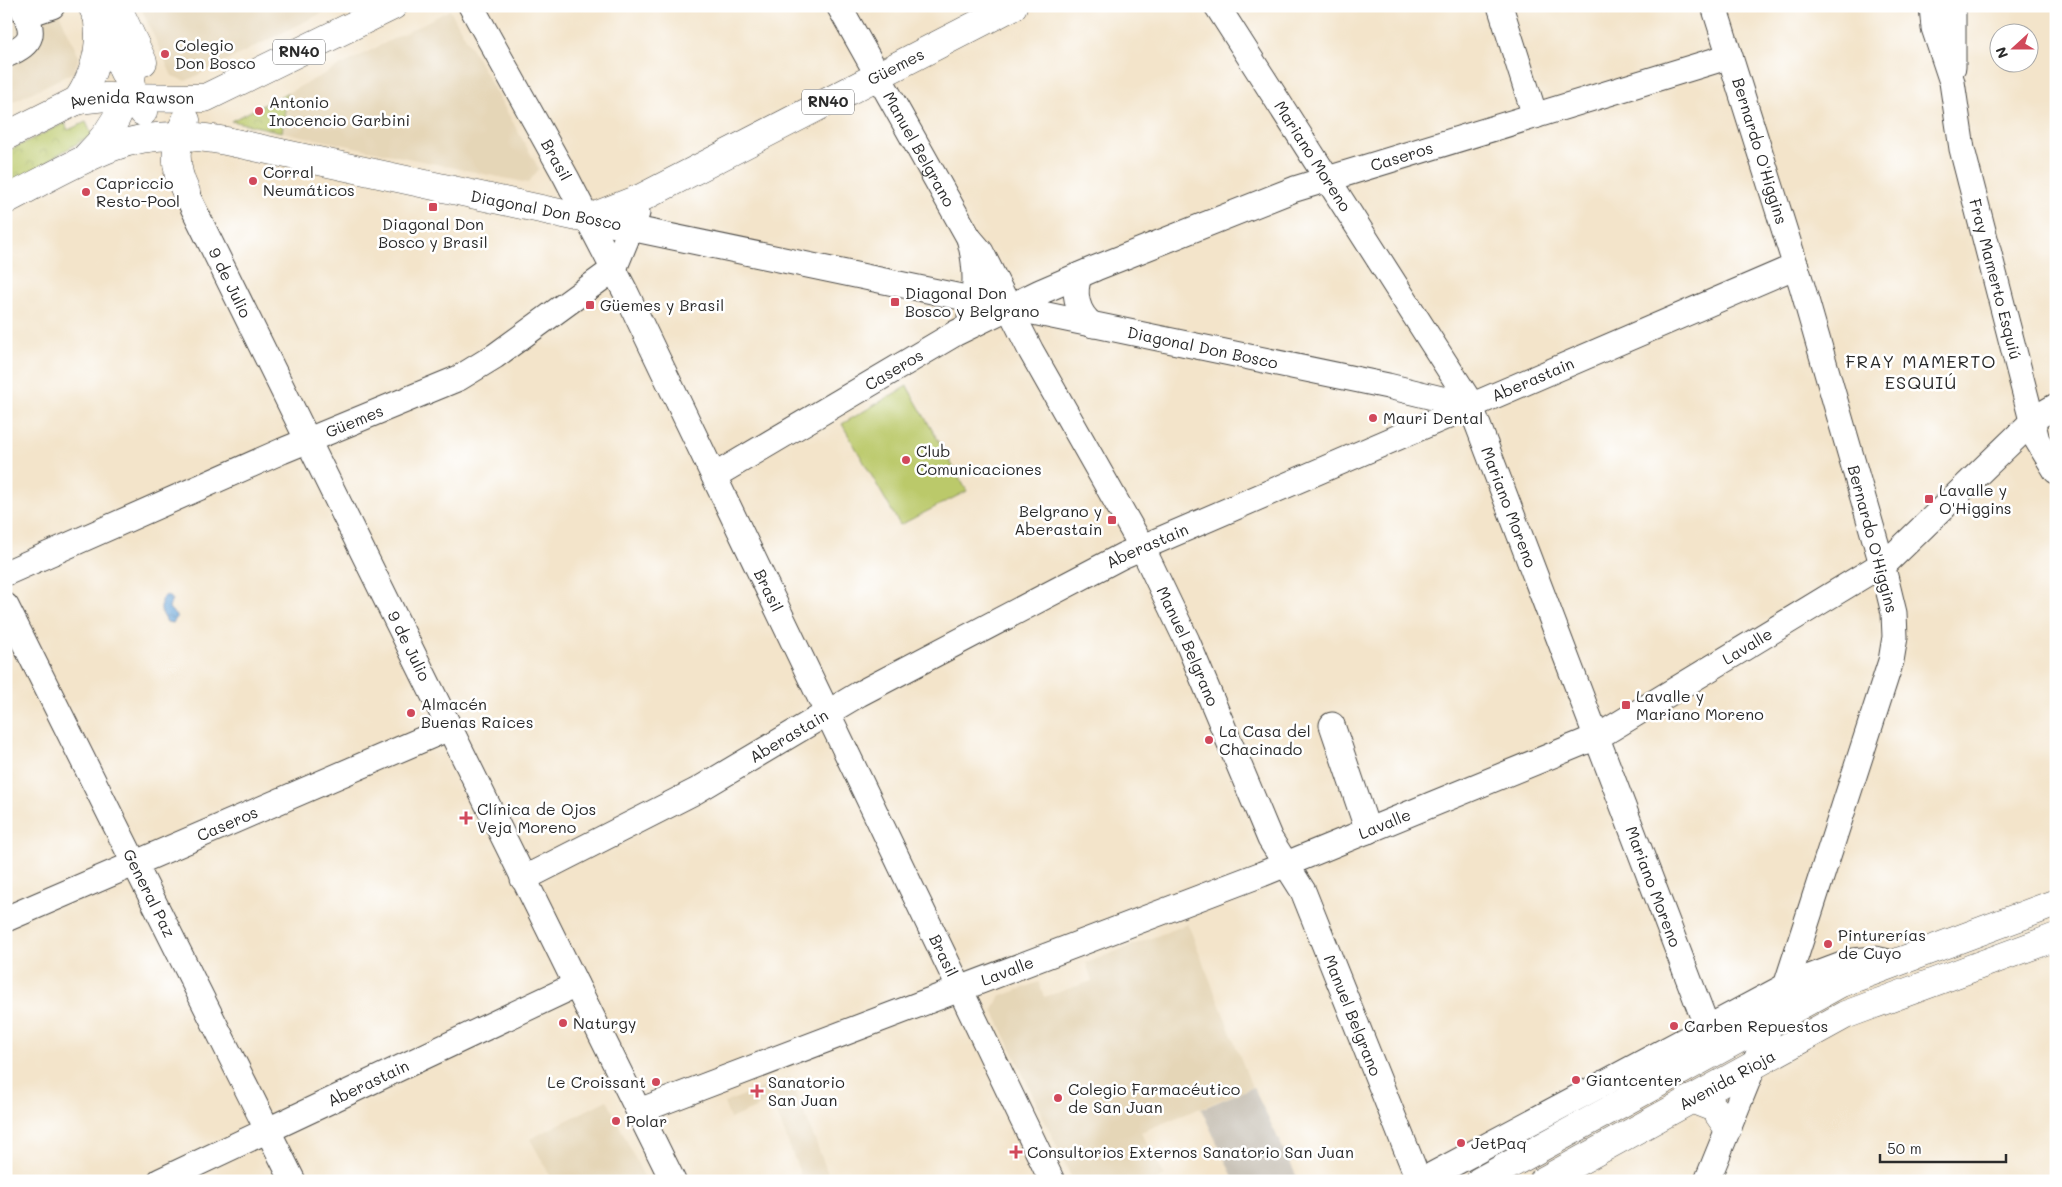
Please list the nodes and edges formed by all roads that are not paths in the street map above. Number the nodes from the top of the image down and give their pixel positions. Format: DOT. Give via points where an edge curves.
graph roads {
  1 [pos="52,6"];
  2 [pos="393,6"];
  3 [pos="471,6"];
  4 [pos="839,6"];
  5 [pos="1013,6"];
  6 [pos="1218,6"];
  7 [pos="1500,6"];
  8 [pos="1714,6"];
  9 [pos="1932,6"];
  10 [pos="1952,6"];
  11 [pos="102,10"];
  12 [pos="24,11"];
  13 [pos="6,55"];
  14 [pos="1730,56"];
  15 [pos="879,76"];
  16 [pos="1952,82"];
  17 [pos="138,95"];
  18 [pos="205,98"];
  19 [pos="77,101"];
  20 [pos="1535,116"];
  21 [pos="6,136"];
  22 [pos="168,137"];
  23 [pos="72,167"];
  24 [pos="1328,179"];
  25 [pos="186,192"];
  26 [pos="643,197"];
  27 [pos="6,200"];
  28 [pos="587,219"];
  29 [pos="631,227"];
  30 [pos="969,238"];
  31 [pos="1796,266"];
  32 [pos="614,269"];
  33 [pos="1080,275"];
  34 [pos="934,293"];
  35 [pos="974,300"];
  36 [pos="1009,307"];
  37 [pos="1093,325"];
  38 [pos="955,334"];
  39 [pos="1470,406"];
  40 [pos="2056,406"];
  41 [pos="2032,422"];
  42 [pos="308,440"];
  43 [pos="2056,471"];
  44 [pos="714,476"];
  45 [pos="1142,547"];
  46 [pos="1882,564"];
  47 [pos="6,573"];
  48 [pos="6,606"];
  49 [pos="828,713"];
  50 [pos="1332,725"];
  51 [pos="449,728"];
  52 [pos="1597,737"];
  53 [pos="1368,831"];
  54 [pos="135,863"];
  55 [pos="1286,864"];
  56 [pos="523,878"];
  57 [pos="2056,903"];
  58 [pos="6,919"];
  59 [pos="2056,937"];
  60 [pos="1893,963"];
  61 [pos="1855,977"];
  62 [pos="576,985"];
  63 [pos="1786,986"];
  64 [pos="961,990"];
  65 [pos="1772,1020"];
  66 [pos="1712,1039"];
  67 [pos="1754,1064"];
  68 [pos="1691,1099"];
  69 [pos="638,1111"];
  70 [pos="1728,1128"];
  71 [pos="268,1130"];
  72 [pos="1631,1132"];
  73 [pos="1543,1146"];
  74 [pos="160,1181"];
  75 [pos="293,1181"];
  76 [pos="673,1181"];
  77 [pos="1052,1181"];
  78 [pos="1420,1181"];
  79 [pos="1480,1181"];
  80 [pos="1511,1181"];
  81 [pos="1543,1181"];
  82 [pos="1707,1181"];
  1 -- 12 [label="street"];
  2 -- 18 [label="main road, Avenida Rawson / RN40"];
  3 -- 28 [label="street, Brasil"];
  4 -- 15 [label="street, Manuel Belgrano"];
  5 -- 15 [label="main road, Güemes / RN40"];
  6 -- 24 [label="street, Mariano Moreno"];
  7 -- 20 [label="street"];
  8 -- 14 [label="street, Bernardo O'Higgins"];
  9 -- 16 [label="street, Fray Mamerto Esquiú" via="1934,28"];
  10 -- 16 [label="street, Fray Mamerto Esquiú"];
  11 -- 17 [label="main road"];
  11 -- 17 [label="main road" via="135,45"];
  11 -- 19 [label="main road" via="97,55 90,79"];
  12 -- 13 [label="street" via="32,32 21,48"];
  14 -- 20 [label="street, Caseros"];
  14 -- 31 [label="street, Bernardo O'Higgins"];
  15 -- 26 [label="main road, Güemes / RN40"];
  15 -- 30 [label="street, Manuel Belgrano"];
  16 -- 41 [label="street, Fray Mamerto Esquiú" via="1962,150"];
  17 -- 18 [label="main road, Avenida Rawson / RN40"];
  17 -- 19 [label="main road, Avenida Rawson / RN40"];
  17 -- 22 [label="main road"];
  17 -- 23 [label="main road" via="118,116 104,138"];
  18 -- 22 [label="main road"];
  19 -- 21 [label="main road, Avenida Rawson / RN40"];
  20 -- 24 [label="street, Caseros"];
  22 -- 23 [label="main road" via="113,147"];
  22 -- 25 [label="main road"];
  22 -- 28 [label="main road, Diagonal Don Bosco" via="226,141"];
  23 -- 27 [label="main road"];
  24 -- 33 [label="street, Caseros" via="1295,189"];
  24 -- 39 [label="street, Mariano Moreno"];
  25 -- 42 [label="street, 9 de Julio"];
  26 -- 28 [label="main road, Güemes / RN40"];
  26 -- 29 [label="street"];
  28 -- 29 [label="street, Diagonal Don Bosco"];
  28 -- 32 [label="street, Brasil"];
  29 -- 32 [label="street"];
  29 -- 34 [label="street, Diagonal Don Bosco"];
  30 -- 35 [label="street, Manuel Belgrano" via="975,267"];
  30 -- 36 [label="street, Manuel Belgrano" via="981,252"];
  31 -- 39 [label="street, Aberastain"];
  31 -- 46 [label="street, Bernardo O'Higgins"];
  32 -- 42 [label="street, Güemes" via="495,356 458,378"];
  32 -- 44 [label="street, Brasil"];
  33 -- 36 [label="street, Caseros"];
  33 -- 37 [label="street" via="1077,302"];
  34 -- 35 [label="street, Diagonal Don Bosco"];
  34 -- 38 [label="street"];
  35 -- 36 [label="street, Diagonal Don Bosco"];
  35 -- 38 [label="street, Manuel Belgrano"];
  36 -- 37 [label="street, Diagonal Don Bosco"];
  36 -- 38 [label="street, Caseros"];
  36 -- 45 [label="street, Manuel Belgrano" via="1030,351"];
  37 -- 39 [label="street, Diagonal Don Bosco"];
  38 -- 44 [label="street, Caseros"];
  39 -- 45 [label="street, Aberastain"];
  39 -- 52 [label="street, Mariano Moreno"];
  40 -- 41 [label="street, Lavalle"];
  41 -- 43 [label="street, Fray Mamerto Esquiú" via="2037,440"];
  41 -- 46 [label="street, Lavalle"];
  42 -- 47 [label="street, Güemes"];
  42 -- 51 [label="street, 9 de Julio"];
  44 -- 49 [label="street, Brasil"];
  45 -- 49 [label="street, Aberastain" via="885,680"];
  45 -- 55 [label="street, Manuel Belgrano" via="1187,641 1270,838"];
  46 -- 52 [label="street, Lavalle"];
  46 -- 63 [label="street, Bernardo O'Higgins" via="1894,613 1891,661"];
  48 -- 54 [label="street, General Paz"];
  49 -- 56 [label="street, Aberastain" via="696,791"];
  49 -- 64 [label="street, Brasil"];
  50 -- 53 [label="street"];
  51 -- 54 [label="street, Caseros"];
  51 -- 56 [label="street, 9 de Julio"];
  52 -- 53 [label="street, Lavalle"];
  52 -- 66 [label="street, Mariano Moreno"];
  53 -- 55 [label="street, Lavalle"];
  54 -- 58 [label="street, Caseros"];
  54 -- 71 [label="street, General Paz"];
  55 -- 64 [label="street, Lavalle"];
  55 -- 78 [label="street, Manuel Belgrano" via="1303,891"];
  56 -- 62 [label="street, 9 de Julio"];
  57 -- 60 [label="main road, Avenida Rioja"];
  59 -- 67 [label="main road, Avenida Rioja" via="1858,1009"];
  60 -- 61 [label="main road, Avenida Rioja"];
  60 -- 63 [label="street, Avenida Rioja" via="1875,959 1847,962"];
  61 -- 65 [label="main road, Avenida Rioja"];
  61 -- 67 [label="main road" via="1827,1007 1778,1033"];
  62 -- 69 [label="street, 9 de Julio"];
  62 -- 71 [label="street, Aberastain"];
  63 -- 65 [label="street, Bernardo O'Higgins"];
  63 -- 66 [label="street, Avenida Rioja"];
  64 -- 69 [label="street, Lavalle"];
  64 -- 77 [label="street, Brasil"];
  65 -- 66 [label="main road, Avenida Rioja"];
  65 -- 67 [label="street, Bernardo O'Higgins"];
  66 -- 72 [label="main road" via="1713,1066 1707,1073 1644,1108"];
  66 -- 73 [label="main road, Avenida Rioja"];
  66 -- 78 [label="street, Avenida Rioja"];
  67 -- 68 [label="main road, Avenida Rioja"];
  67 -- 70 [label="street, Bernardo O'Higgins"];
  68 -- 70 [label="main road" via="1714,1108"];
  68 -- 72 [label="main road, Avenida Rioja"];
  69 -- 76 [label="street, 9 de Julio"];
  70 -- 82 [label="street, Bernardo O'Higgins"];
  71 -- 74 [label="street, Aberastain"];
  71 -- 75 [label="street, General Paz"];
  72 -- 81 [label="main road, Avenida Rioja"];
  73 -- 79 [label="main road, Avenida Rioja"];
  73 -- 80 [label="main road" via="1531,1168"];
}
